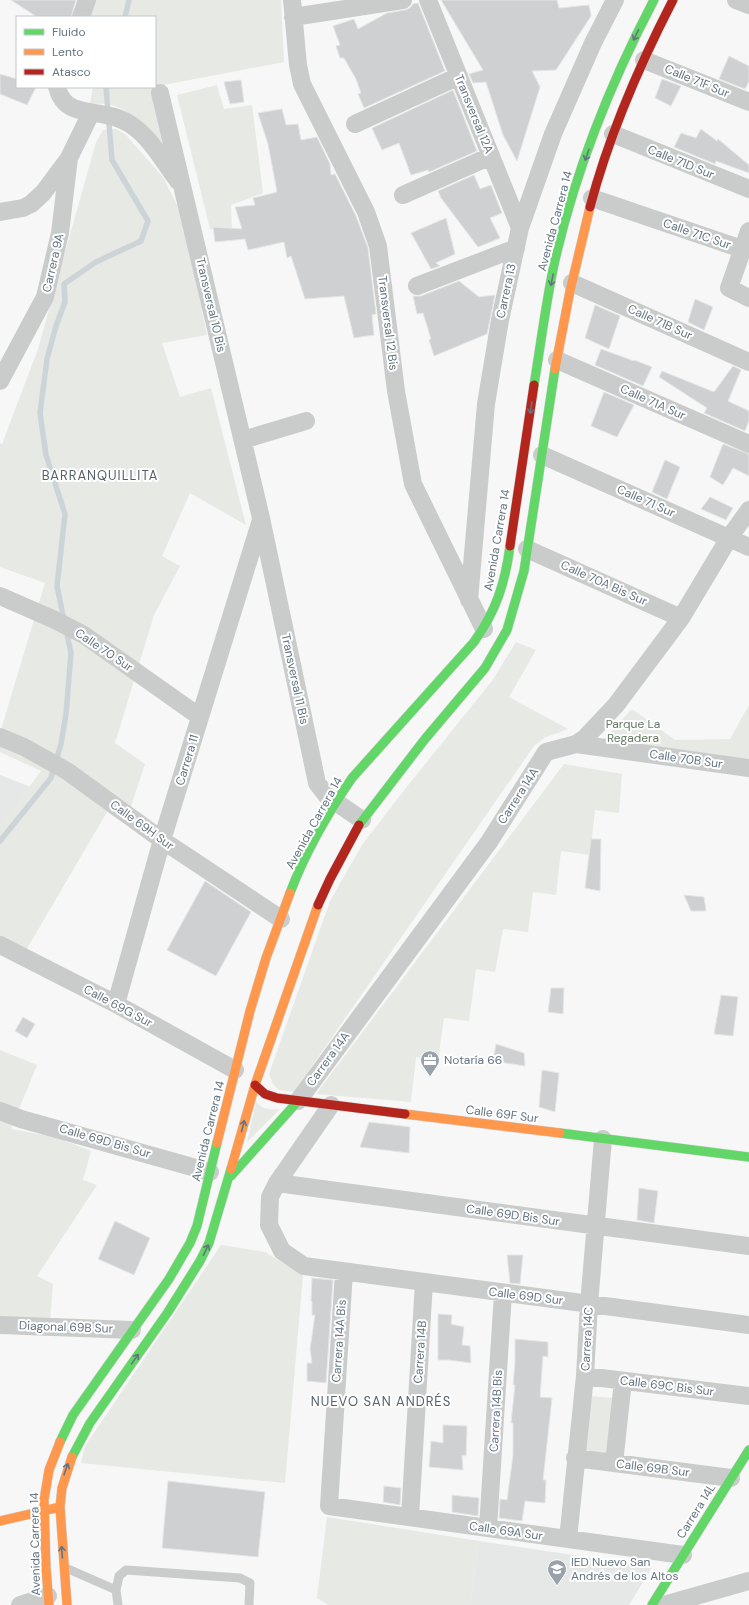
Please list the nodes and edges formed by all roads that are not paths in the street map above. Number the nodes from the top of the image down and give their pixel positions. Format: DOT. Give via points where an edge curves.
graph roads {
  1 [pos="87,0"];
  2 [pos="403,0"];
  3 [pos="428,0"];
  4 [pos="615,0"];
  5 [pos="654,0"];
  6 [pos="673,0"];
  7 [pos="736,0"];
  8 [pos="749,6"];
  9 [pos="293,9"];
  10 [pos="81,16"];
  11 [pos="644,60"];
  12 [pos="459,76"];
  13 [pos="57,88"];
  14 [pos="160,92"];
  15 [pos="749,102"];
  16 [pos="95,113"];
  17 [pos="355,124"];
  18 [pos="613,134"];
  19 [pos="491,156"];
  20 [pos="70,158"];
  21 [pos="183,188"];
  22 [pos="749,189"];
  23 [pos="404,195"];
  24 [pos="592,198"];
  25 [pos="0,212"];
  26 [pos="520,228"];
  27 [pos="749,231"];
  28 [pos="516,248"];
  29 [pos="742,249"];
  30 [pos="572,283"];
  31 [pos="417,286"];
  32 [pos="749,298"];
  33 [pos="557,360"];
  34 [pos="749,362"];
  35 [pos="0,381"];
  36 [pos="306,421"];
  37 [pos="243,440"];
  38 [pos="749,444"];
  39 [pos="542,455"];
  40 [pos="749,510"];
  41 [pos="262,518"];
  42 [pos="729,538"];
  43 [pos="749,547"];
  44 [pos="528,549"];
  45 [pos="0,596"];
  46 [pos="469,600"];
  47 [pos="681,618"];
  48 [pos="484,629"];
  49 [pos="200,717"];
  50 [pos="0,737"];
  51 [pos="576,744"];
  52 [pos="749,768"];
  53 [pos="336,803"];
  54 [pos="362,820"];
  55 [pos="162,840"];
  56 [pos="281,919"];
  57 [pos="0,945"];
  58 [pos="116,1004"];
  59 [pos="235,1070"];
  60 [pos="255,1085"];
  61 [pos="298,1101"];
  62 [pos="332,1105"];
  63 [pos="0,1111"];
  64 [pos="603,1139"];
  65 [pos="749,1157"];
  66 [pos="210,1172"];
  67 [pos="229,1179"];
  68 [pos="277,1183"];
  69 [pos="596,1226"];
  70 [pos="749,1246"];
  71 [pos="344,1272"];
  72 [pos="424,1282"];
  73 [pos="503,1293"];
  74 [pos="589,1304"];
  75 [pos="0,1325"];
  76 [pos="749,1325"];
  77 [pos="132,1330"];
  78 [pos="585,1376"];
  79 [pos="624,1381"];
  80 [pos="749,1396"];
  81 [pos="749,1450"];
  82 [pos="575,1458"];
  83 [pos="614,1463"];
  84 [pos="731,1478"];
  85 [pos="328,1506"];
  86 [pos="60,1507"];
  87 [pos="44,1510"];
  88 [pos="410,1517"];
  89 [pos="0,1521"];
  90 [pos="488,1528"];
  91 [pos="568,1539"];
  92 [pos="683,1555"];
  93 [pos="64,1567"];
  94 [pos="749,1581"];
  95 [pos="116,1590"];
  96 [pos="48,1601"];
  97 [pos="20,1605"];
  98 [pos="67,1605"];
  99 [pos="118,1605"];
  100 [pos="249,1605"];
  101 [pos="652,1605"];
  102 [pos="664,1605"];
  1 -- 10 [label="street"];
  2 -- 9 [label="street"];
  3 -- 12 [label="street, Transversal 12A"];
  4 -- 26 [label="street, Carrera 13" via="556,128"];
  5 -- 48 [label="main road, Avenida Carrera 14, one-way" via="607,100 565,222 544,319 505,576 500,598"];
  6 -- 11 [label="main road"];
  7 -- 8 [label="street"];
  9 -- 46 [label="street, Transversal 12 Bis" via="302,84 366,212 378,246 396,390 413,484"];
  11 -- 15 [label="street, Calle 71F Sur"];
  11 -- 18 [label="main road"];
  12 -- 17 [label="street"];
  12 -- 19 [label="street, Transversal 12A"];
  13 -- 16 [label="street" via="70,106 81,112"];
  14 -- 21 [label="street, Transversal 10 Bis"];
  16 -- 20 [label="street"];
  16 -- 21 [label="street" via="120,119 135,128"];
  18 -- 22 [label="street, Calle 71D Sur"];
  18 -- 24 [label="main road"];
  19 -- 23 [label="street"];
  19 -- 26 [label="street, Transversal 12A"];
  20 -- 25 [label="street" via="31,204"];
  20 -- 35 [label="street, Carrera 9A" via="60,233 45,297"];
  21 -- 37 [label="street, Transversal 10 Bis"];
  24 -- 29 [label="street, Calle 71C Sur"];
  24 -- 30 [label="main road"];
  26 -- 28 [label="street, Carrera 13"];
  27 -- 29 [label="street"];
  28 -- 31 [label="street"];
  28 -- 46 [label="street, Carrera 13" via="486,404"];
  29 -- 32 [label="street, Calle 71C Sur" via="729,288"];
  30 -- 33 [label="main road"];
  30 -- 34 [label="street, Calle 71B Sur"];
  33 -- 38 [label="street, Calle 71A Sur"];
  33 -- 39 [label="main road"];
  36 -- 37 [label="street"];
  37 -- 41 [label="street, Transversal 10 Bis"];
  39 -- 42 [label="street, Calle 71 Sur"];
  39 -- 44 [label="main road"];
  40 -- 42 [label="street, Carrera 14A"];
  41 -- 49 [label="street, Carrera 11"];
  41 -- 53 [label="street, Transversal 11 Bis" via="317,783"];
  42 -- 43 [label="street, Calle 71 Sur"];
  42 -- 47 [label="street, Carrera 14A"];
  44 -- 47 [label="street, Calle 70A Bis Sur"];
  44 -- 54 [label="main road" via="515,605 497,649 485,668"];
  45 -- 49 [label="street, Calle 70 Sur" via="75,631"];
  46 -- 48 [label="street, Transversal 12 Bis"];
  47 -- 51 [label="street, Carrera 14A" via="616,706"];
  48 -- 53 [label="main road, Avenida Carrera 14" via="369,758"];
  49 -- 55 [label="street, Carrera 11"];
  50 -- 55 [label="street, Calle 69H Sur" via="65,769"];
  51 -- 52 [label="street, Calle 70B Sur"];
  51 -- 61 [label="street, Carrera 14A" via="546,752 488,842"];
  53 -- 54 [label="street, Transversal 11 Bis"];
  53 -- 56 [label="main road, Avenida Carrera 14" via="308,853"];
  54 -- 60 [label="main road" via="339,860 316,910"];
  55 -- 56 [label="street, Calle 69H Sur"];
  55 -- 58 [label="street, Carrera 11"];
  56 -- 59 [label="main road, Avenida Carrera 14" via="266,958"];
  57 -- 58 [label="street, Calle 69G Sur"];
  58 -- 59 [label="street, Calle 69G Sur"];
  59 -- 66 [label="main road, Avenida Carrera 14"];
  60 -- 61 [label="main road, Calle 69F Sur" via="268,1095"];
  67 -- 60 [label="main road, one-way"];
  61 -- 62 [label="main road, Calle 69F Sur"];
  61 -- 67 [label="main road"];
  62 -- 64 [label="main road, Calle 69F Sur"];
  62 -- 68 [label="street"];
  63 -- 66 [label="street, Calle 69D Bis Sur"];
  64 -- 65 [label="main road, Calle 69F Sur"];
  64 -- 69 [label="street, Carrera 14C"];
  66 -- 77 [label="main road, Avenida Carrera 14" via="203,1206 190,1243 169,1279"];
  86 -- 67 [label="main road, one-way" via="64,1476 75,1449 93,1418 200,1261 215,1227"];
  68 -- 69 [label="street, Calle 69D Bis Sur"];
  68 -- 71 [label="street, Calle 69D Sur" via="270,1197 269,1225 282,1251 304,1266"];
  69 -- 70 [label="street, Calle 69D Bis Sur"];
  69 -- 74 [label="street, Carrera 14C"];
  71 -- 72 [label="street, Calle 69D Sur"];
  71 -- 85 [label="street, Carrera 14A Bis"];
  72 -- 73 [label="street, Calle 69D Sur"];
  72 -- 88 [label="street, Carrera 14B"];
  73 -- 74 [label="street, Calle 69D Sur"];
  73 -- 90 [label="street, Carrera 14B Bis"];
  74 -- 76 [label="street, Calle 69D Sur"];
  74 -- 78 [label="street, Carrera 14C"];
  75 -- 77 [label="street, Diagonal 69B Sur"];
  77 -- 87 [label="main road, Avenida Carrera 14" via="73,1416 64,1434 50,1469 45,1489"];
  78 -- 79 [label="street, Calle 69C Bis Sur"];
  78 -- 82 [label="street, Carrera 14C"];
  79 -- 80 [label="street, Calle 69C Bis Sur"];
  79 -- 83 [label="street"];
  81 -- 84 [label="main road, Carrera 14L"];
  82 -- 83 [label="street, Calle 69B Sur"];
  82 -- 91 [label="street, Carrera 14C"];
  83 -- 84 [label="street, Calle 69B Sur"];
  84 -- 92 [label="main road, Carrera 14L"];
  85 -- 88 [label="street, Calle 69A Sur"];
  86 -- 87 [label="main road"];
  93 -- 86 [label="main road, one-way"];
  87 -- 89 [label="main road"];
  87 -- 96 [label="main road, Avenida Carrera 14"];
  88 -- 90 [label="street, Calle 69A Sur"];
  90 -- 91 [label="street, Calle 69A Sur"];
  91 -- 92 [label="street, Calle 69A Sur"];
  92 -- 101 [label="main road, Carrera 14L"];
  93 -- 95 [label="lane"];
  93 -- 98 [label="main road"];
  94 -- 102 [label="street"];
  95 -- 99 [label="lane"];
  95 -- 100 [label="lane" via="119,1576 126,1570 240,1578 250,1582"];
  96 -- 97 [label="street"];
}
